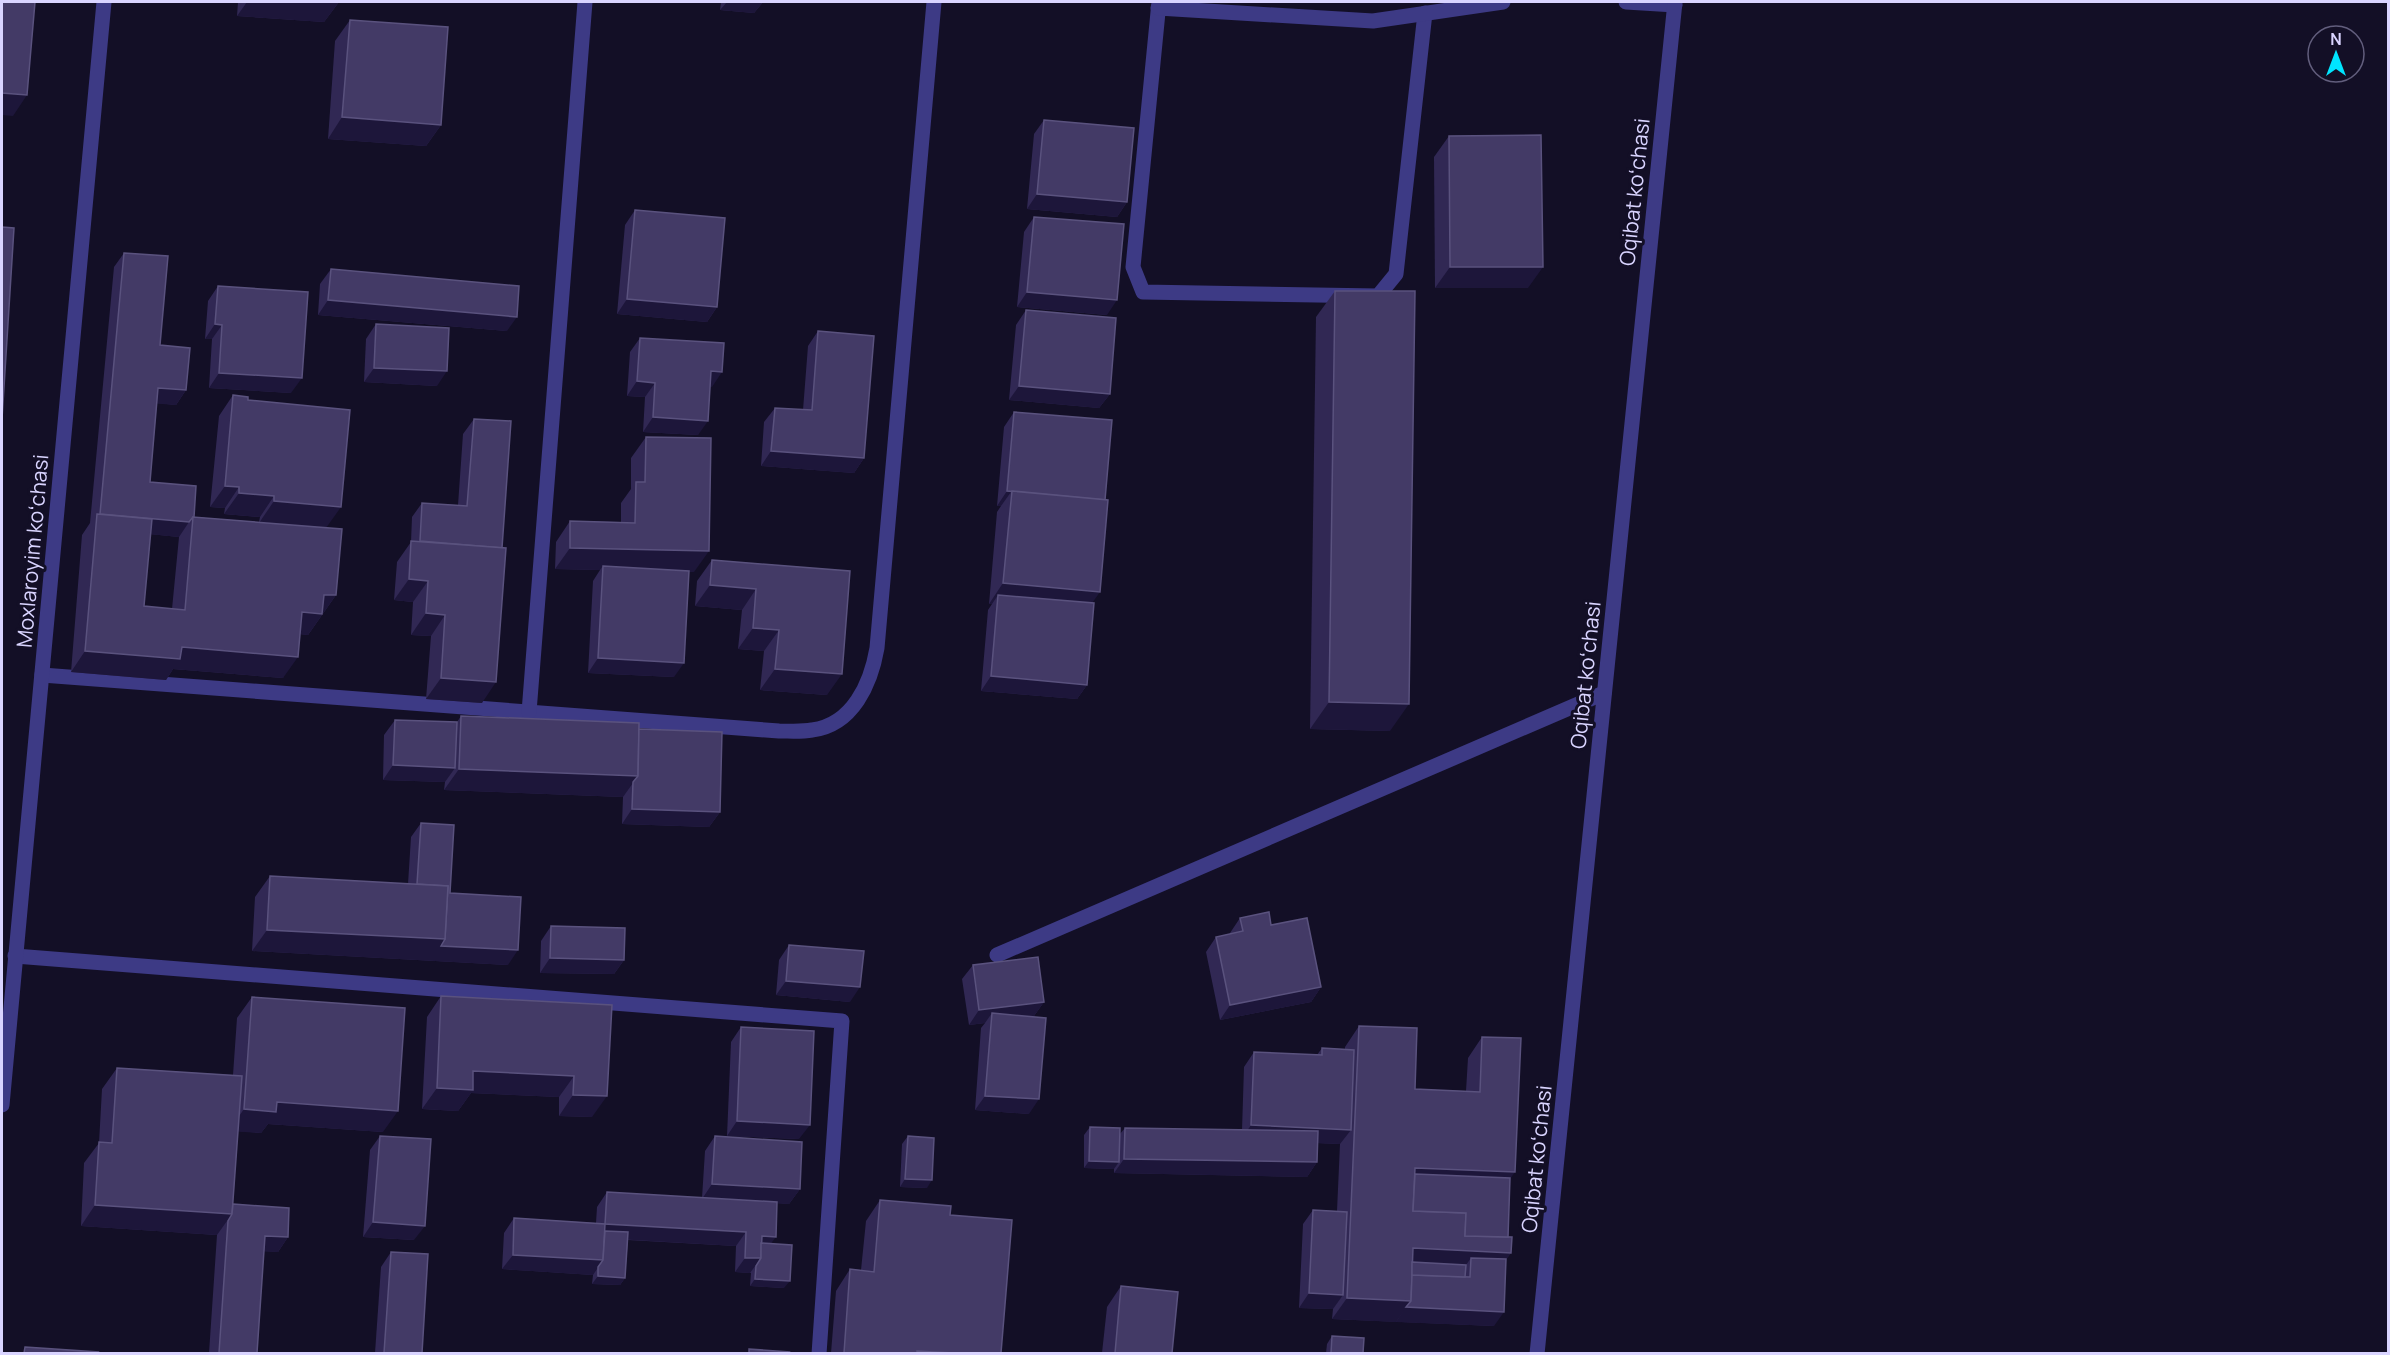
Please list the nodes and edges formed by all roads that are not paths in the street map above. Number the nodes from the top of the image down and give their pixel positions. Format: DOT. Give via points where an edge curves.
graph roads {
  1 [pos="104,2"];
  2 [pos="585,2"];
  3 [pos="934,2"];
  4 [pos="1503,2"];
  5 [pos="1626,2"];
  6 [pos="1675,3"];
  7 [pos="1159,5"];
  8 [pos="1425,13"];
  9 [pos="42,675"];
  10 [pos="1604,693"];
  11 [pos="529,712"];
  12 [pos="997,954"];
  13 [pos="15,956"];
  14 [pos="2,1105"];
  15 [pos="819,1353"];
  16 [pos="1537,1353"];
  1 -- 9 [label="street, Moxlaroyim koʻchasi"];
  2 -- 11 [label="street"];
  3 -- 11 [label="street" via="877,648 873,673 863,693 835,722 812,730"];
  4 -- 8 [label="street"];
  5 -- 6 [label="street"];
  6 -- 10 [label="street, Oqibat koʻchasi"];
  7 -- 8 [label="street" via="1373,21"];
  7 -- 8 [label="street" via="1133,267 1143,292 1378,296 1396,274"];
  9 -- 11 [label="street"];
  9 -- 13 [label="street, Moxlaroyim koʻchasi"];
  10 -- 12 [label="street"];
  10 -- 16 [label="street, Oqibat koʻchasi"];
  13 -- 14 [label="street, Moxlaroyim koʻchasi"];
  13 -- 15 [label="street" via="842,1022"];
}
